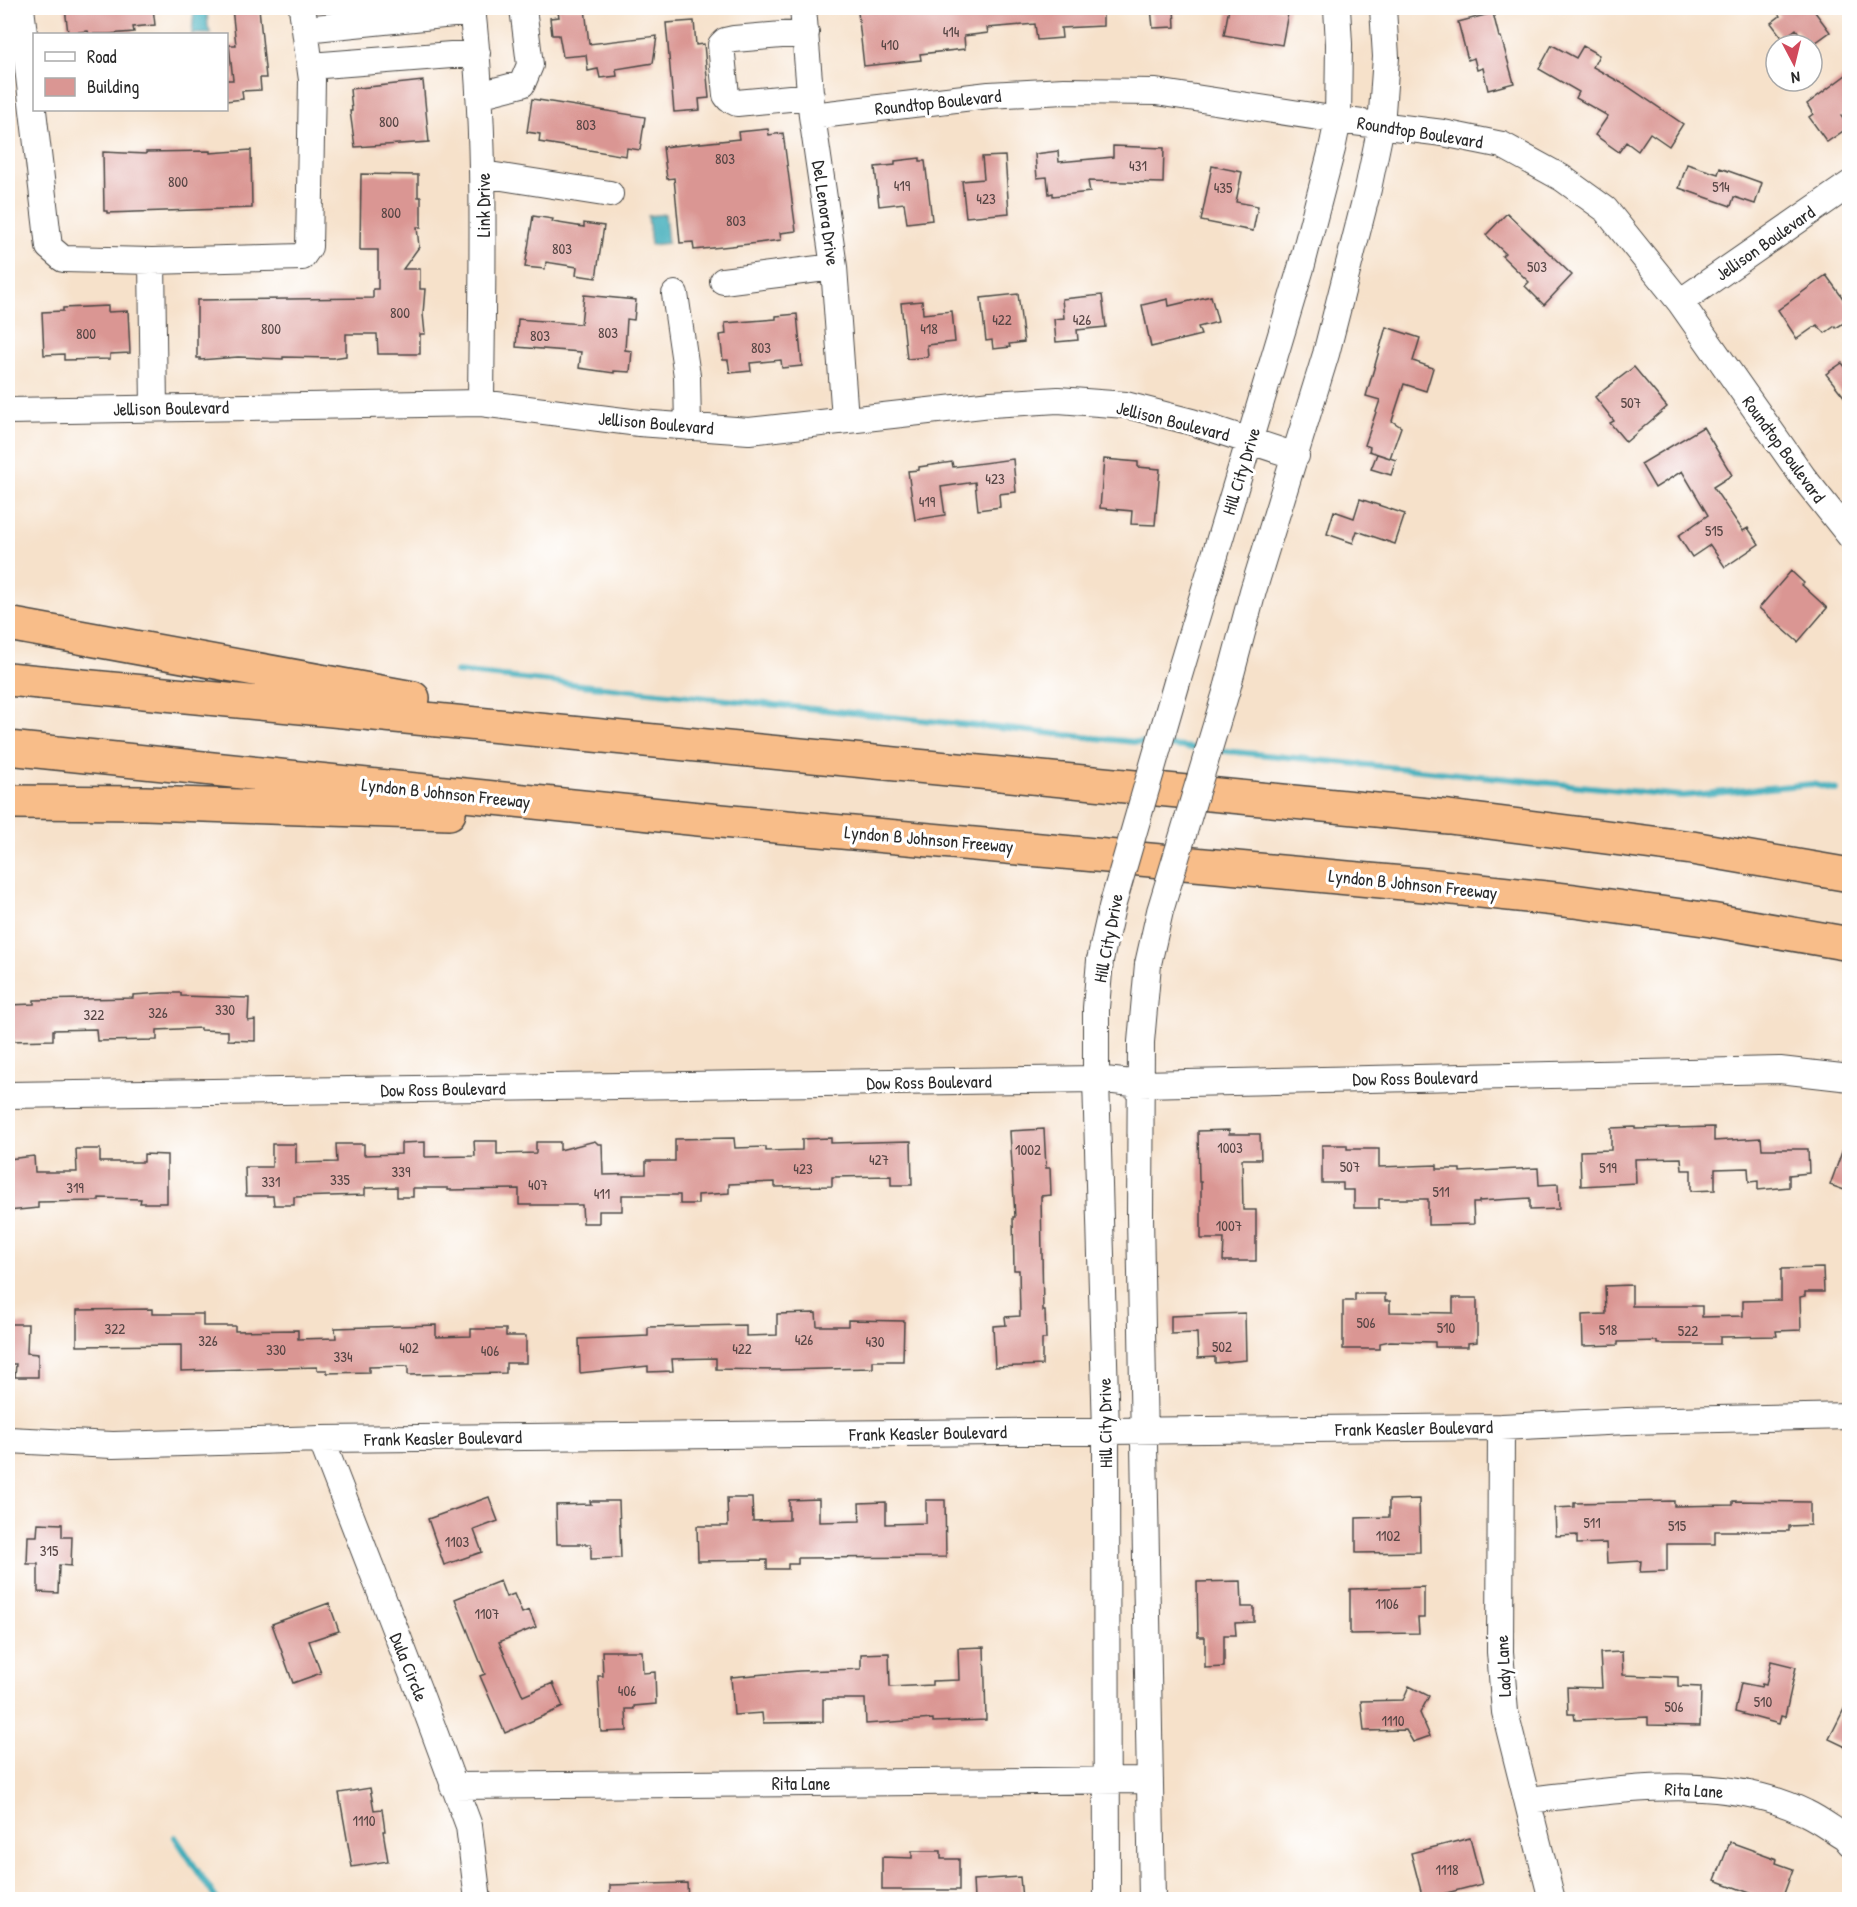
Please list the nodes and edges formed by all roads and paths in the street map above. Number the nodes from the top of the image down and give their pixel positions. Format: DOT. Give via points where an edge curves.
graph roads {
  1 [pos="21,8"];
  2 [pos="523,8"];
  3 [pos="803,8"];
  4 [pos="1337,8"];
  5 [pos="1383,8"];
  6 [pos="472,10"];
  7 [pos="304,18"];
  8 [pos="806,33"];
  9 [pos="477,52"];
  10 [pos="310,66"];
  11 [pos="479,95"];
  12 [pos="811,106"];
  13 [pos="33,110"];
  14 [pos="33,111"];
  15 [pos="1338,120"];
  16 [pos="1381,126"];
  17 [pos="483,174"];
  18 [pos="1850,184"];
  19 [pos="610,194"];
  20 [pos="152,261"];
  21 [pos="834,267"];
  22 [pos="723,280"];
  23 [pos="675,294"];
  24 [pos="1680,302"];
  25 [pos="481,404"];
  26 [pos="154,408"];
  27 [pos="8,411"];
  28 [pos="845,419"];
  29 [pos="688,427"];
  30 [pos="1250,441"];
  31 [pos="1296,456"];
  32 [pos="1850,536"];
  33 [pos="8,624"];
  34 [pos="8,679"];
  35 [pos="650,740"];
  36 [pos="8,748"];
  37 [pos="8,802"];
  38 [pos="699,819"];
  39 [pos="1850,875"];
  40 [pos="1850,944"];
  41 [pos="1850,1078"];
  42 [pos="1096,1079"];
  43 [pos="1141,1084"];
  44 [pos="8,1095"];
  45 [pos="1850,1416"];
  46 [pos="1502,1427"];
  47 [pos="1106,1431"];
  48 [pos="1145,1431"];
  49 [pos="321,1439"];
  50 [pos="8,1440"];
  51 [pos="1150,1780"];
  52 [pos="1108,1781"];
  53 [pos="453,1786"];
  54 [pos="1527,1800"];
  55 [pos="1850,1843"];
  56 [pos="478,1899"];
  57 [pos="1107,1899"];
  58 [pos="1152,1899"];
  59 [pos="1552,1899"];
  1 -- 13 [label="street"];
  2 -- 11 [label="street" via="530,65 522,84"];
  3 -- 8 [label="street, Del Lenora Drive"];
  4 -- 15 [label="street, Hill City Drive"];
  5 -- 16 [label="street" via="1386,57"];
  6 -- 7 [label="street"];
  6 -- 9 [label="street, Link Drive"];
  7 -- 10 [label="street"];
  8 -- 12 [label="street, Del Lenora Drive"];
  8 -- 12 [label="street, Roundtop Boulevard" via="734,39 721,45 729,99 737,103"];
  9 -- 10 [label="street"];
  9 -- 11 [label="street, Link Drive"];
  10 -- 20 [label="street" via="309,247 302,257"];
  11 -- 17 [label="street, Link Drive"];
  12 -- 15 [label="street, Roundtop Boulevard" via="1064,91 1156,92"];
  12 -- 21 [label="street, Del Lenora Drive"];
  14 -- 20 [label="street" via="49,247 63,259"];
  15 -- 16 [label="street, Roundtop Boulevard"];
  15 -- 30 [label="street, Hill City Drive" via="1301,268"];
  16 -- 24 [label="street, Roundtop Boulevard" via="1502,145 1562,178 1605,209"];
  16 -- 31 [label="street" via="1349,267"];
  17 -- 19 [label="street"];
  17 -- 25 [label="street, Link Drive"];
  18 -- 24 [label="street, Jellison Boulevard"];
  20 -- 26 [label="street"];
  21 -- 22 [label="street"];
  21 -- 28 [label="street, Del Lenora Drive"];
  23 -- 29 [label="street" via="687,376"];
  24 -- 32 [label="street, Roundtop Boulevard" via="1803,477"];
  25 -- 26 [label="street, Jellison Boulevard"];
  25 -- 29 [label="street, Jellison Boulevard"];
  26 -- 27 [label="street, Jellison Boulevard"];
  28 -- 29 [label="street, Jellison Boulevard" via="749,431"];
  28 -- 30 [label="street, Jellison Boulevard" via="1058,400 1126,405"];
  30 -- 31 [label="street, Jellison Boulevard"];
  30 -- 42 [label="street, Hill City Drive, bridge" via="1112,907 1100,960"];
  31 -- 43 [label="street, bridge" via="1160,911 1148,964"];
  33 -- 35 [label="highway"];
  34 -- 35 [label="highway"];
  35 -- 39 [label="highway" via="1449,817 1692,848"];
  36 -- 38 [label="highway, Lyndon B Johnson Freeway"];
  37 -- 38 [label="highway"];
  38 -- 40 [label="highway, Lyndon B Johnson Freeway" via="1574,901"];
  41 -- 43 [label="street, Dow Ross Boulevard" via="1780,1070"];
  42 -- 43 [label="street, Dow Ross Boulevard"];
  42 -- 44 [label="street, Dow Ross Boulevard"];
  42 -- 47 [label="street, Hill City Drive"];
  43 -- 48 [label="street"];
  45 -- 46 [label="street, Frank Keasler Boulevard"];
  46 -- 48 [label="street, Frank Keasler Boulevard"];
  46 -- 54 [label="street, Lady Lane" via="1500,1652 1505,1712"];
  47 -- 48 [label="street, Frank Keasler Boulevard"];
  47 -- 49 [label="street, Frank Keasler Boulevard"];
  47 -- 52 [label="street, Hill City Drive"];
  48 -- 51 [label="street"];
  49 -- 50 [label="street, Frank Keasler Boulevard" via="112,1445"];
  49 -- 53 [label="street, Dula Circle"];
  51 -- 52 [label="street, Rita Lane"];
  51 -- 58 [label="street"];
  52 -- 53 [label="street, Rita Lane"];
  52 -- 57 [label="street, Hill City Drive"];
  53 -- 56 [label="street, Dula Circle" via="469,1826"];
  54 -- 55 [label="street, Rita Lane" via="1646,1788 1709,1788 1763,1797 1806,1812"];
  54 -- 59 [label="street, Lady Lane"];
}
